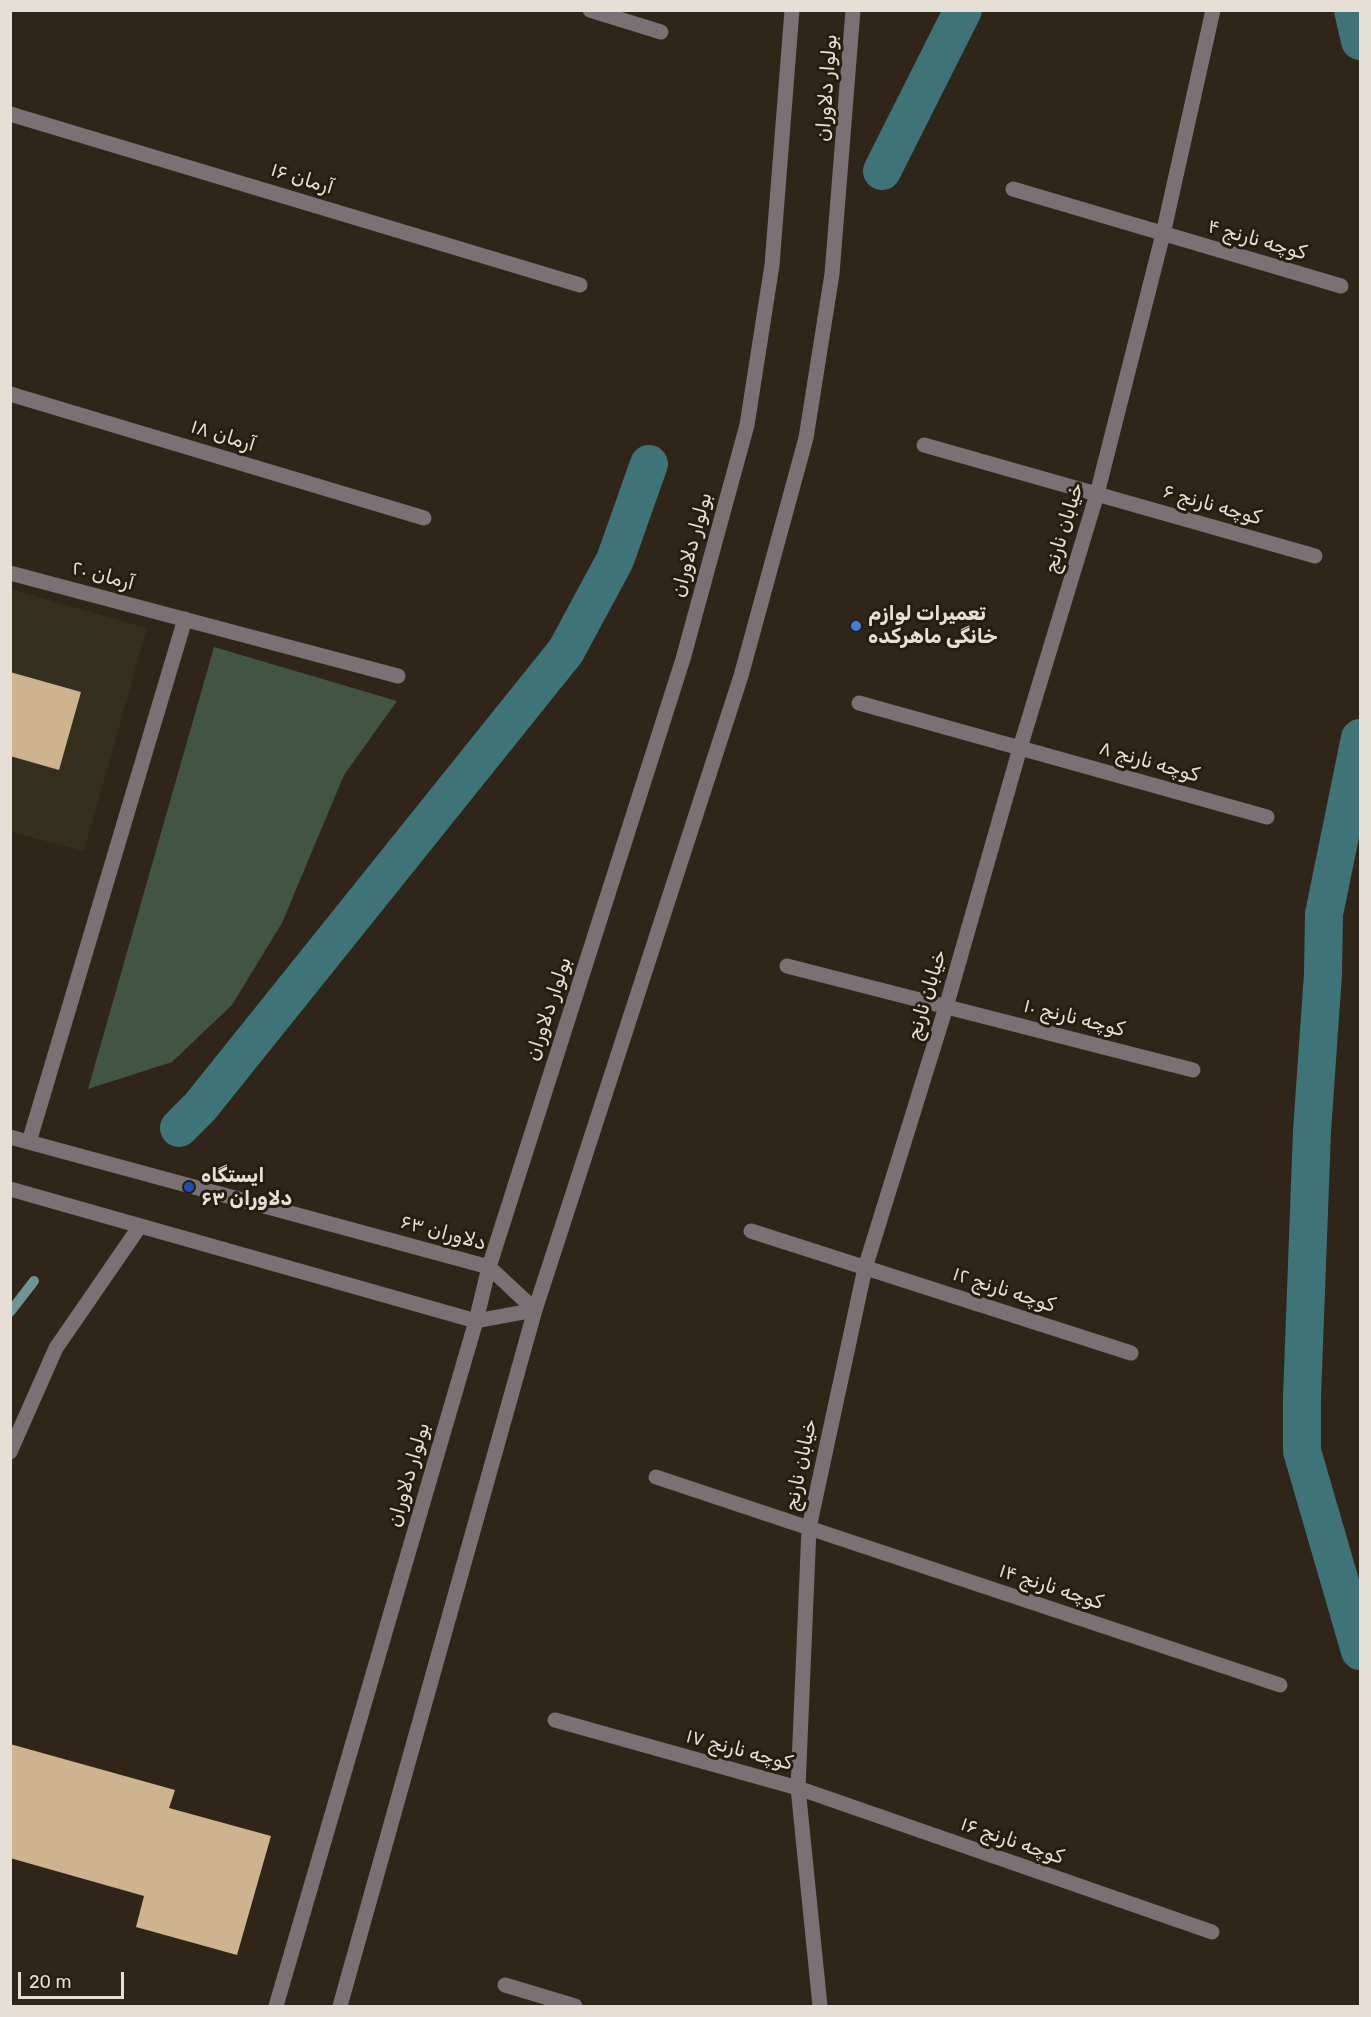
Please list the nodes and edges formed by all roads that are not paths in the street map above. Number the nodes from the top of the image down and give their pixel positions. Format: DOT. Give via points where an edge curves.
graph roads {
  1 [pos="590,10"];
  2 [pos="792,10"];
  3 [pos="853,10"];
  4 [pos="1213,10"];
  5 [pos="661,32"];
  6 [pos="10,114"];
  7 [pos="1013,189"];
  8 [pos="1163,234"];
  9 [pos="580,285"];
  10 [pos="1341,286"];
  11 [pos="10,394"];
  12 [pos="924,445"];
  13 [pos="1097,494"];
  14 [pos="424,518"];
  15 [pos="1316,556"];
  16 [pos="10,573"];
  17 [pos="185,619"];
  18 [pos="398,676"];
  19 [pos="859,703"];
  20 [pos="1020,748"];
  21 [pos="1267,817"];
  22 [pos="787,966"];
  23 [pos="946,1007"];
  24 [pos="1193,1070"];
  25 [pos="10,1137"];
  26 [pos="28,1142"];
  27 [pos="10,1189"];
  28 [pos="140,1226"];
  29 [pos="751,1231"];
  30 [pos="489,1267"];
  31 [pos="865,1268"];
  32 [pos="535,1310"];
  33 [pos="476,1321"];
  34 [pos="1131,1353"];
  35 [pos="10,1452"];
  36 [pos="656,1478"];
  37 [pos="809,1528"];
  38 [pos="1280,1685"];
  39 [pos="555,1720"];
  40 [pos="798,1788"];
  41 [pos="1212,1932"];
  42 [pos="506,1985"];
  43 [pos="276,2007"];
  44 [pos="340,2007"];
  45 [pos="575,2007"];
  46 [pos="820,2007"];
  1 -- 5 [label="street"];
  2 -- 30 [label="street, بولوار دلاوران" via="772,265 747,425 683,659"];
  3 -- 32 [label="street, بولوار دلاوران" via="832,273 806,438 741,676"];
  4 -- 8 [label="street, خیابان نارنج"];
  6 -- 9 [label="street, آرمان ۱۶"];
  7 -- 8 [label="street, کوچه نارنج ۴"];
  8 -- 10 [label="street, کوچه نارنج ۴"];
  8 -- 13 [label="street, خیابان نارنج"];
  11 -- 14 [label="street, آرمان ۱۸"];
  12 -- 13 [label="street, کوچه نارنج ۶"];
  13 -- 15 [label="street, کوچه نارنج ۶"];
  13 -- 20 [label="street, خیابان نارنج"];
  16 -- 17 [label="street, آرمان ۲۰"];
  17 -- 18 [label="street, آرمان ۲۰"];
  17 -- 26 [label="street"];
  19 -- 20 [label="street, کوچه نارنج ۸"];
  20 -- 21 [label="street, کوچه نارنج ۸"];
  20 -- 23 [label="street, خیابان نارنج"];
  22 -- 23 [label="street, کوچه نارنج ۱۰"];
  23 -- 24 [label="street, کوچه نارنج ۱۰"];
  23 -- 31 [label="street, خیابان نارنج"];
  25 -- 26 [label="street, دلاوران ۶۳"];
  26 -- 30 [label="street, دلاوران ۶۳"];
  27 -- 28 [label="street"];
  28 -- 33 [label="street"];
  28 -- 35 [label="street" via="56,1348"];
  29 -- 31 [label="street, کوچه نارنج ۱۲"];
  30 -- 32 [label="street, دلاوران ۶۳"];
  30 -- 33 [label="street, بولوار دلاوران"];
  31 -- 34 [label="street, کوچه نارنج ۱۲"];
  31 -- 37 [label="street, خیابان نارنج"];
  32 -- 33 [label="street"];
  32 -- 44 [label="street, بولوار دلاوران"];
  33 -- 43 [label="street, بولوار دلاوران"];
  36 -- 37 [label="street, کوچه نارنج ۱۴"];
  37 -- 38 [label="street, کوچه نارنج ۱۴"];
  37 -- 40 [label="street, خیابان نارنج"];
  39 -- 40 [label="street, کوچه نارنج ۱۷"];
  40 -- 41 [label="street, کوچه نارنج ۱۶"];
  40 -- 46 [label="street, خیابان نارنج"];
  42 -- 45 [label="street"];
}
